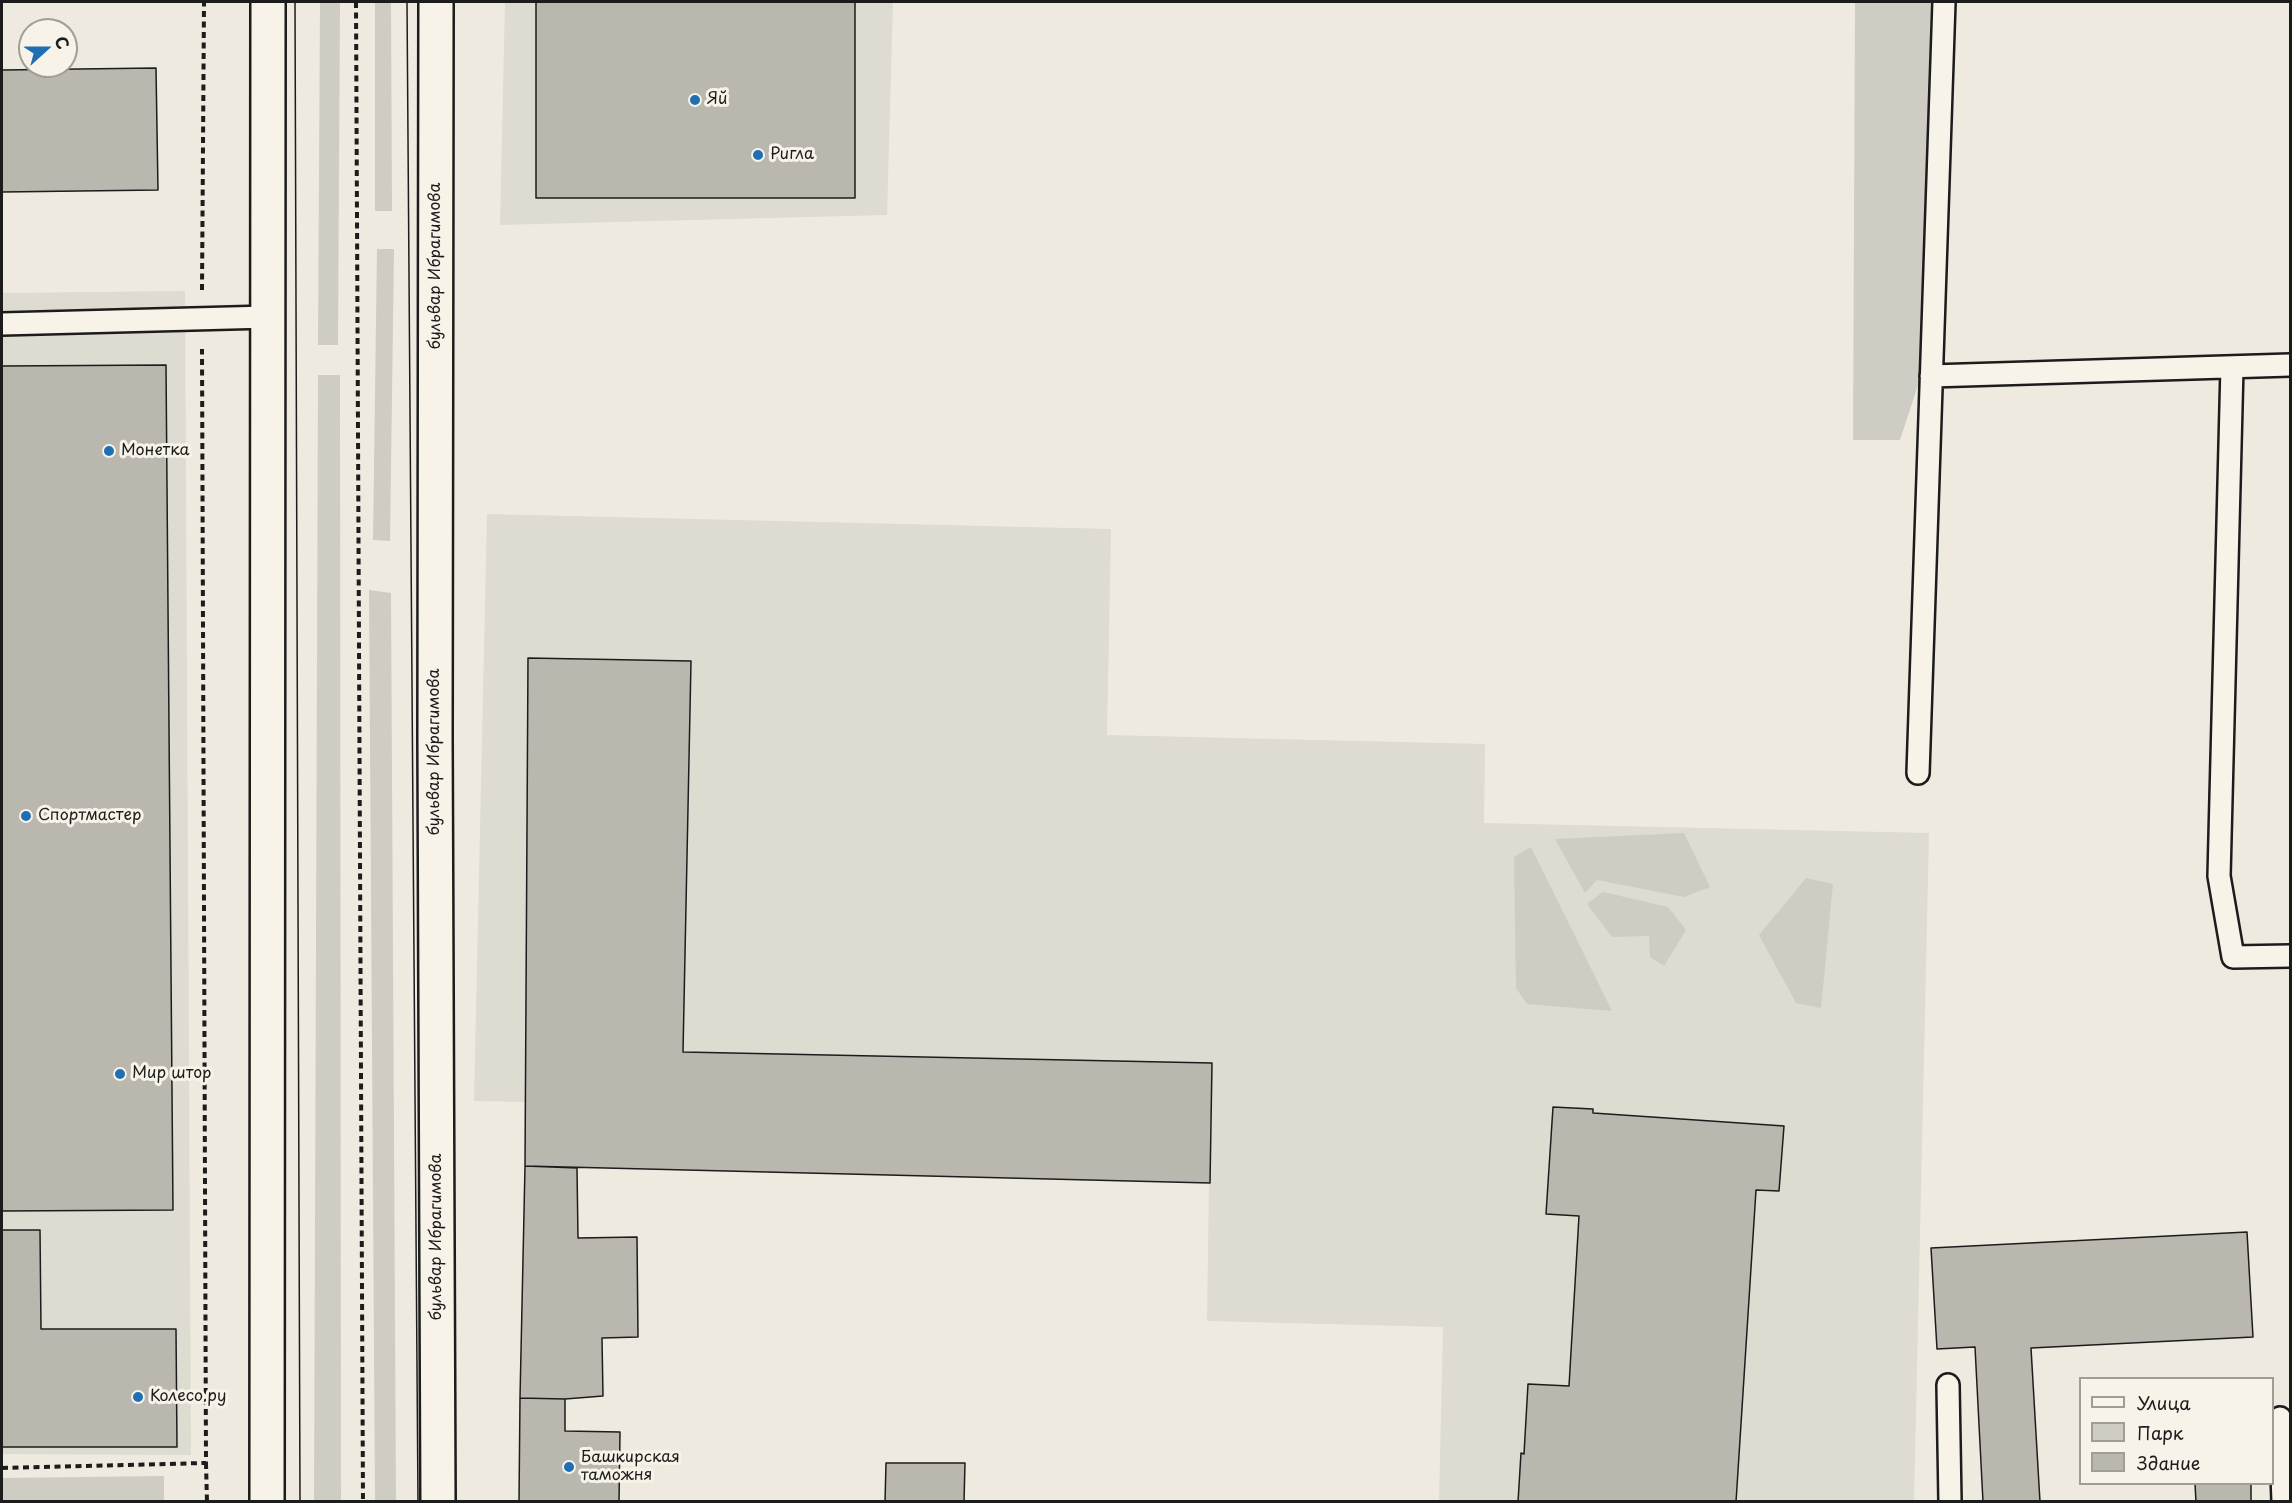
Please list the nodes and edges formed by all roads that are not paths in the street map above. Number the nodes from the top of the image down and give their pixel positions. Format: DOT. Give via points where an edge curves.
graph roads {
  1 [pos="268,2"];
  2 [pos="436,2"];
  3 [pos="1944,2"];
  4 [pos="268,317"];
  5 [pos="2,324"];
  6 [pos="2290,365"];
  7 [pos="2232,367"];
  8 [pos="1931,376"];
  9 [pos="1918,773"];
  10 [pos="2290,956"];
  11 [pos="1948,1385"];
  12 [pos="2280,1418"];
  13 [pos="267,1502"];
  14 [pos="438,1502"];
  15 [pos="1950,1502"];
  16 [pos="2283,1502"];
  1 -- 4 [label="main road"];
  2 -- 14 [label="main road, бульвар Ибрагимова"];
  3 -- 8 [label="lane"];
  4 -- 5 [label="lane"];
  4 -- 13 [label="main road"];
  6 -- 7 [label="lane"];
  7 -- 8 [label="lane"];
  7 -- 10 [label="lane" via="2219,876 2233,957"];
  8 -- 9 [label="lane"];
  11 -- 15 [label="lane"];
  12 -- 16 [label="lane"];
}
